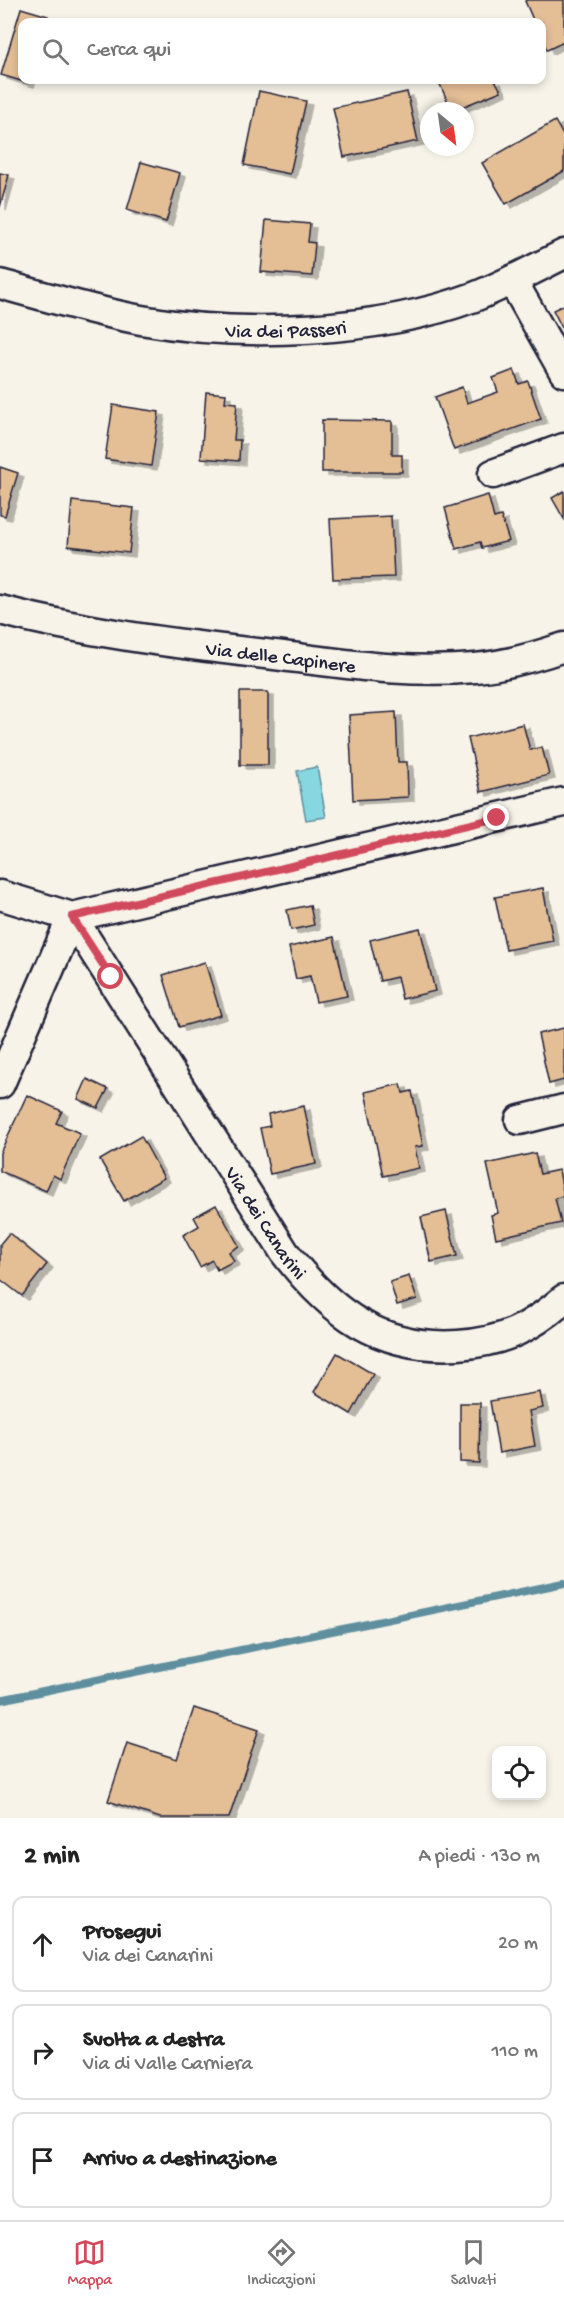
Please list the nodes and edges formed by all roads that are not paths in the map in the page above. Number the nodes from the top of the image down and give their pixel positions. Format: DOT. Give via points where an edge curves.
graph roads {
  1 [pos="564,254"];
  2 [pos="512,280"];
  3 [pos="0,284"];
  4 [pos="564,372"];
  5 [pos="564,448"];
  6 [pos="493,474"];
  7 [pos="0,610"];
  8 [pos="564,647"];
  9 [pos="564,802"];
  10 [pos="0,895"];
  11 [pos="72,917"];
  12 [pos="0,1084"];
  13 [pos="564,1109"];
  14 [pos="520,1120"];
  15 [pos="564,1299"];
  1 -- 2 [label="street, Via dei Passeri"];
  2 -- 3 [label="street, Via dei Passeri" via="462,301 396,316 325,327 264,330 141,320"];
  2 -- 4 [label="street"];
  5 -- 6 [label="street"];
  7 -- 8 [label="street, Via delle Capinere" via="152,641 385,668 474,668"];
  9 -- 11 [label="street"];
  10 -- 11 [label="street"];
  11 -- 12 [label="street"];
  11 -- 15 [label="street, Via dei Canarini" via="285,1253 334,1306 386,1338 418,1345 451,1346 487,1342 514,1333"];
  13 -- 14 [label="street"];
}
